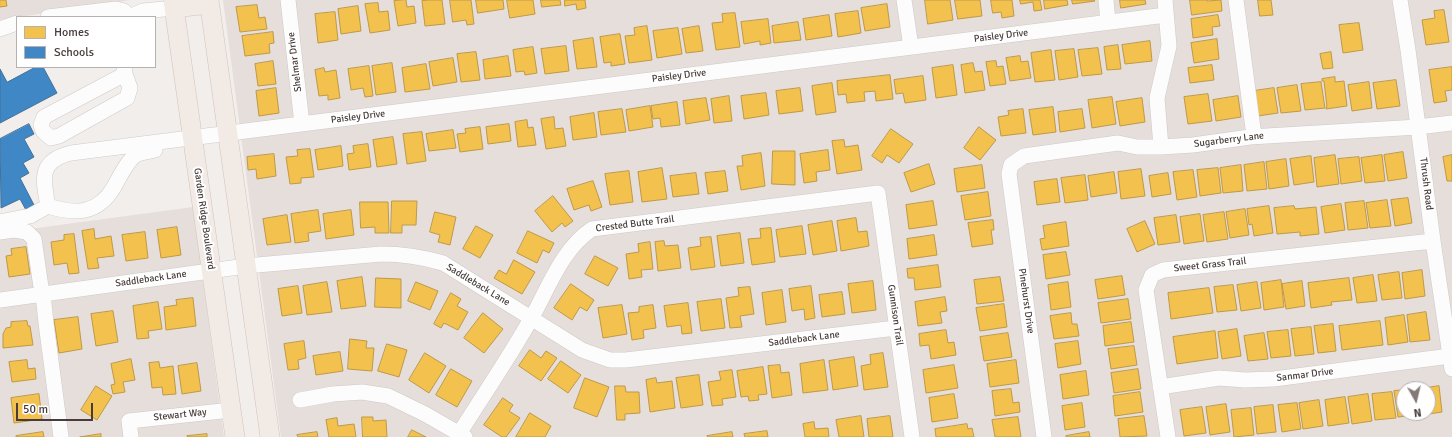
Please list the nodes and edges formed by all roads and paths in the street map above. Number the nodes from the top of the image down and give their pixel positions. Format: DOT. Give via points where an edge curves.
graph roads {
  1 [pos="288,0"];
  2 [pos="904,0"];
  3 [pos="1106,0"];
  4 [pos="1166,0"];
  5 [pos="1236,0"];
  6 [pos="1400,0"];
  7 [pos="209,2"];
  8 [pos="174,4"];
  9 [pos="1166,15"];
  10 [pos="56,16"];
  11 [pos="128,16"];
  12 [pos="132,16"];
  13 [pos="1108,22"];
  14 [pos="16,23"];
  15 [pos="0,29"];
  16 [pos="911,47"];
  17 [pos="125,70"];
  18 [pos="1452,123"];
  19 [pos="302,124"];
  20 [pos="1418,127"];
  21 [pos="228,133"];
  22 [pos="1254,136"];
  23 [pos="193,141"];
  24 [pos="1161,147"];
  25 [pos="1010,165"];
  26 [pos="878,193"];
  27 [pos="48,206"];
  28 [pos="0,222"];
  29 [pos="0,232"];
  30 [pos="1433,241"];
  31 [pos="246,266"];
  32 [pos="211,271"];
  33 [pos="43,294"];
  34 [pos="0,300"];
  35 [pos="532,318"];
  36 [pos="896,328"];
  37 [pos="1451,362"];
  38 [pos="1160,387"];
  39 [pos="300,400"];
  40 [pos="231,410"];
  41 [pos="460,436"];
  42 [pos="61,437"];
  43 [pos="131,437"];
  44 [pos="235,437"];
  45 [pos="270,437"];
  46 [pos="912,437"];
  47 [pos="1044,437"];
  48 [pos="1168,437"];
  1 -- 19 [label="street, Shelmar Drive"];
  2 -- 16 [label="street"];
  3 -- 13 [label="street"];
  4 -- 9 [label="street"];
  5 -- 22 [label="street"];
  6 -- 20 [label="street, Thrush Road"];
  7 -- 8 [label="main road"];
  7 -- 21 [label="main road"];
  8 -- 12 [label="street"];
  8 -- 23 [label="main road, Garden Ridge Boulevard"];
  9 -- 13 [label="street, Paisley Drive"];
  9 -- 24 [label="street" via="1169,46 1157,102"];
  10 -- 11 [label="street" via="116,9 124,11"];
  13 -- 16 [label="street, Paisley Drive"];
  14 -- 15 [label="street"];
  16 -- 19 [label="street, Paisley Drive"];
  17 -- 17 [label="street" via="44,118 41,125 43,131 51,138 59,136 127,98 130,88"];
  18 -- 20 [label="street, Sugarberry Lane"];
  19 -- 21 [label="street, Paisley Drive"];
  20 -- 22 [label="street, Sugarberry Lane"];
  20 -- 30 [label="street, Thrush Road"];
  21 -- 23 [label="street, Paisley Drive"];
  21 -- 31 [label="main road"];
  22 -- 24 [label="street, Sugarberry Lane"];
  23 -- 27 [label="street" via="136,155 123,170 109,194 95,208 73,212"];
  23 -- 27 [label="street" via="59,155 45,171 44,188"];
  23 -- 32 [label="main road, Garden Ridge Boulevard"];
  24 -- 25 [label="street, Sugarberry Lane" via="1136,147 1118,143 1024,156"];
  25 -- 47 [label="street, Pinehurst Drive" via="1009,174"];
  26 -- 35 [label="street, Crested Butte Trail" via="592,229 576,242 565,257"];
  26 -- 36 [label="street, Gunnison Trail"];
  27 -- 28 [label="street" via="30,216"];
  29 -- 33 [label="street" via="27,232 34,240"];
  30 -- 37 [label="street, Thrush Road"];
  30 -- 38 [label="street, Sweet Grass Trail" via="1162,270 1152,275 1146,290"];
  31 -- 32 [label="street, Saddleback Lane"];
  31 -- 35 [label="street, Saddleback Lane" via="382,254 422,257 442,263"];
  31 -- 45 [label="main road"];
  32 -- 33 [label="street, Saddleback Lane"];
  32 -- 40 [label="main road, Garden Ridge Boulevard"];
  33 -- 34 [label="street, Saddleback Lane"];
  33 -- 42 [label="street"];
  35 -- 36 [label="street, Saddleback Lane" via="582,350 610,360"];
  35 -- 41 [label="street, Crested Butte Trail"];
  36 -- 46 [label="street, Gunnison Trail"];
  37 -- 38 [label="street, Sanmar Drive" via="1274,379 1219,378"];
  38 -- 48 [label="street, Sweet Grass Trail"];
  39 -- 41 [label="street" via="362,392 388,396 425,414"];
  40 -- 43 [label="street, Stewart Way" via="129,421"];
  40 -- 44 [label="main road, Garden Ridge Boulevard"];
}
